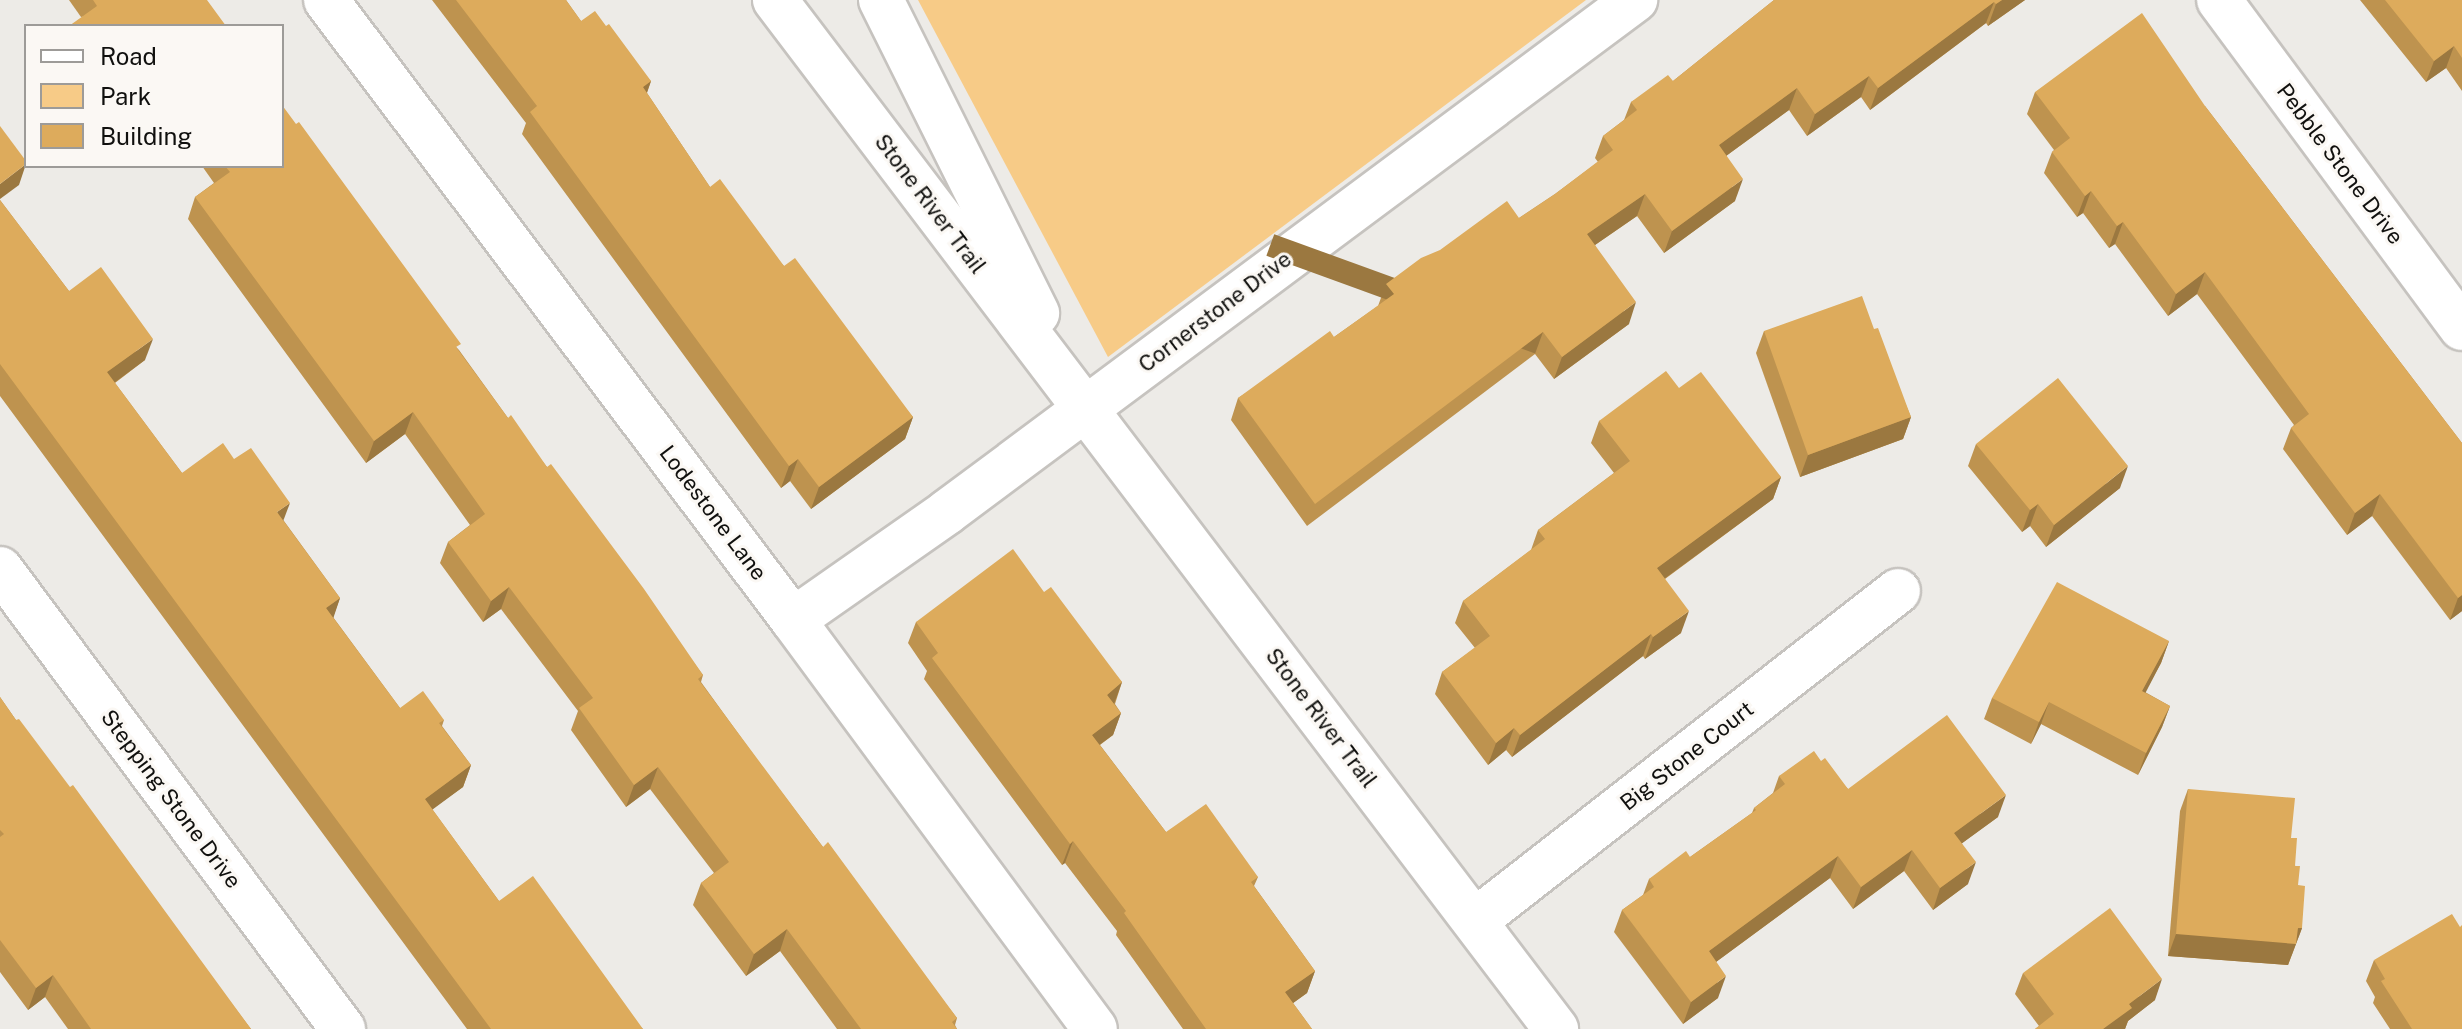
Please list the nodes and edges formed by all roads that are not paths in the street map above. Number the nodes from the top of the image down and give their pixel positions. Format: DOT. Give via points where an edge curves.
graph roads {
  1 [pos="326,0"];
  2 [pos="881,0"];
  3 [pos="1635,0"];
  4 [pos="2219,0"];
  5 [pos="782,2"];
  6 [pos="2462,328"];
  7 [pos="1085,409"];
  8 [pos="0,569"];
  9 [pos="1898,591"];
  10 [pos="793,620"];
  11 [pos="1476,920"];
  12 [pos="343,1029"];
  13 [pos="1095,1029"];
  14 [pos="1556,1029"];
  1 -- 10 [label="street, Lodestone Lane"];
  2 -- 7 [label="street, Stone River Trail"];
  3 -- 7 [label="street, Cornerstone Drive"];
  4 -- 6 [label="street, Pebble Stone Drive"];
  5 -- 7 [label="street, Stone River Trail"];
  7 -- 10 [label="street, Cornerstone Drive"];
  7 -- 11 [label="street, Stone River Trail"];
  8 -- 12 [label="street, Stepping Stone Drive"];
  9 -- 11 [label="street, Big Stone Court"];
  10 -- 13 [label="street, Lodestone Lane"];
  11 -- 14 [label="street, Stone River Trail"];
}
